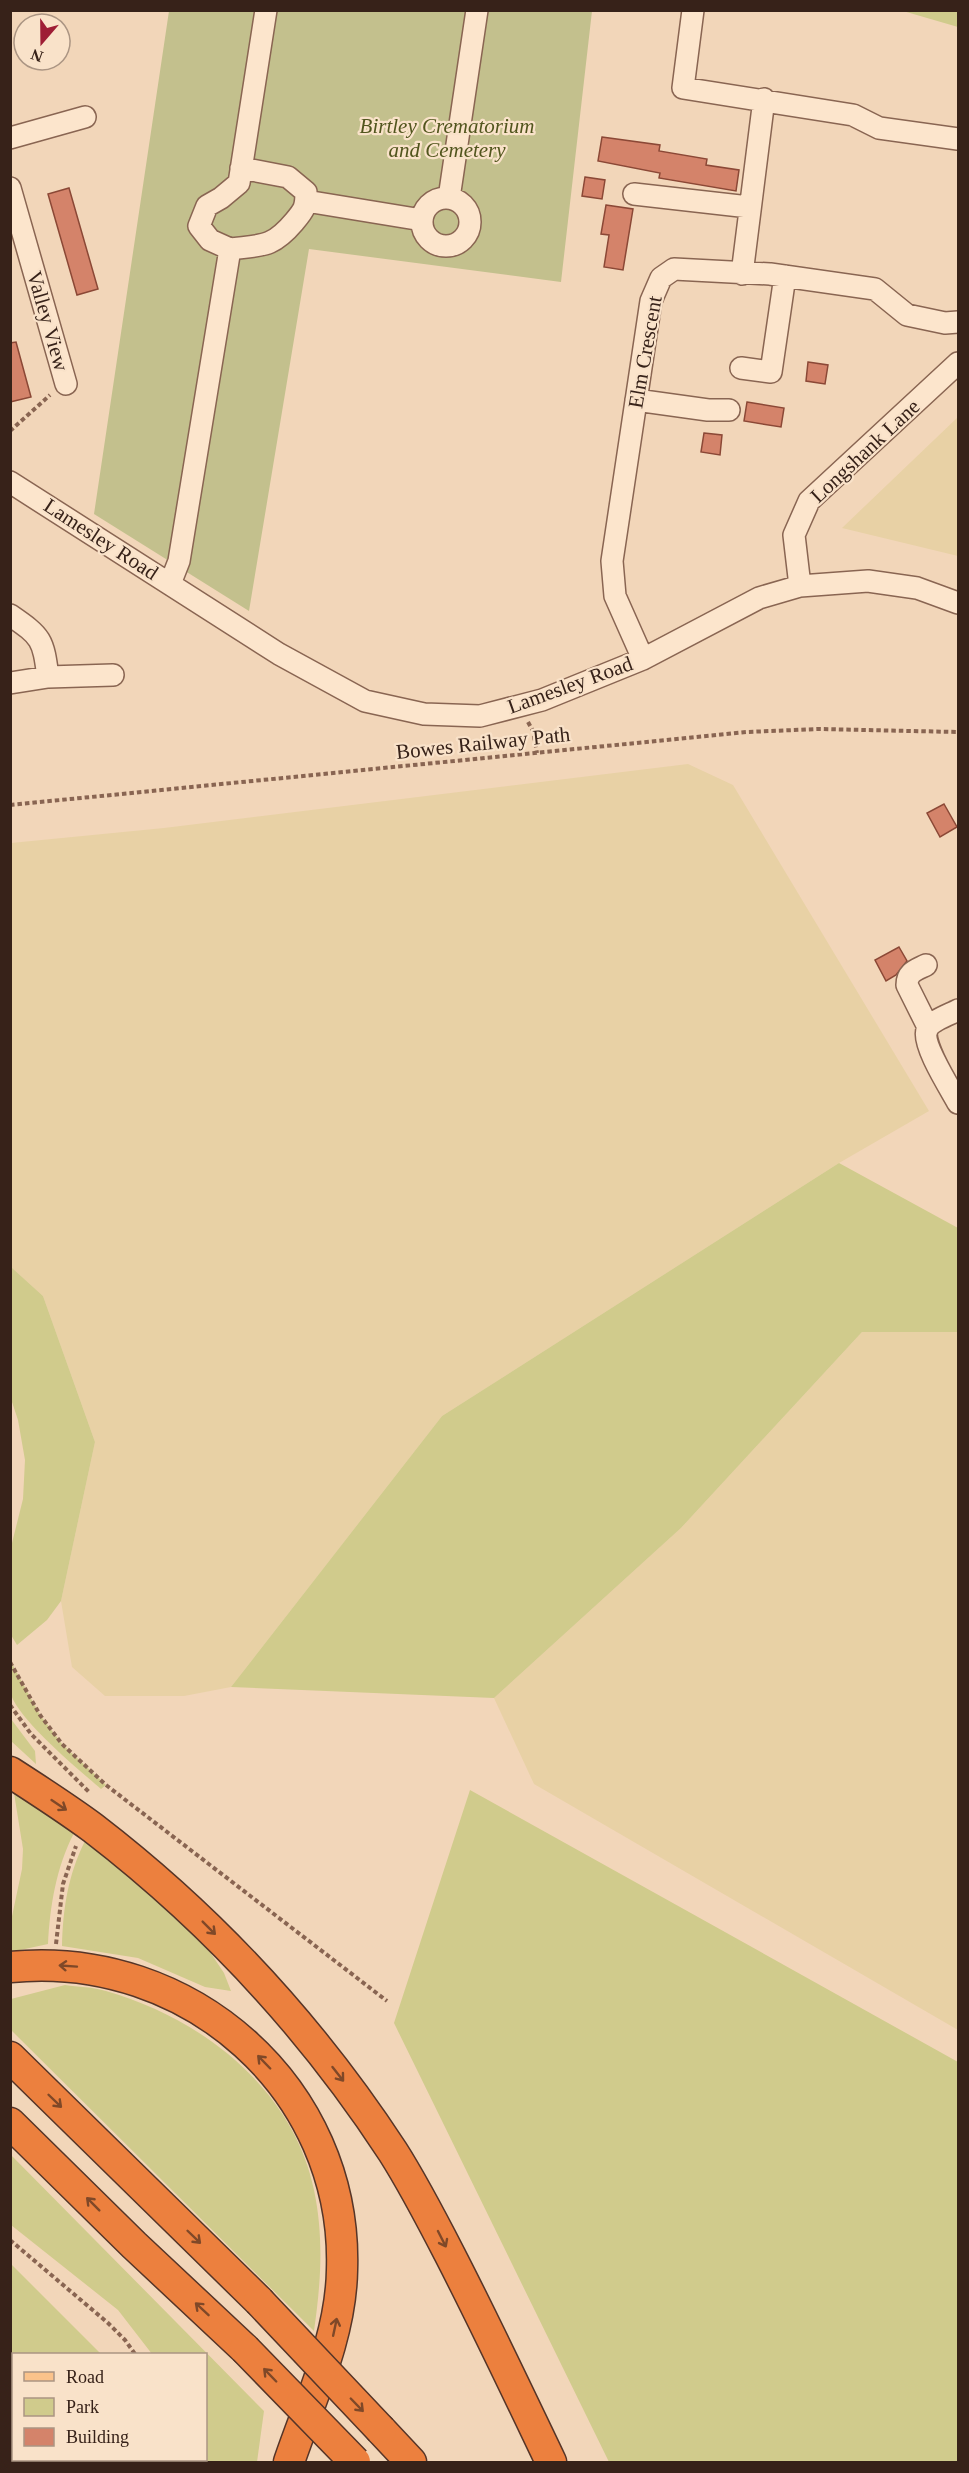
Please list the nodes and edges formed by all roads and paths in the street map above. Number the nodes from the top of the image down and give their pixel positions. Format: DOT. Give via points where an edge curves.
graph roads {
  1 [pos="266,10"];
  2 [pos="477,10"];
  3 [pos="693,10"];
  4 [pos="764,99"];
  5 [pos="85,117"];
  6 [pos="10,138"];
  7 [pos="958,139"];
  8 [pos="242,168"];
  9 [pos="10,188"];
  10 [pos="634,194"];
  11 [pos="449,198"];
  12 [pos="306,201"];
  13 [pos="749,207"];
  14 [pos="422,220"];
  15 [pos="230,249"];
  16 [pos="742,274"];
  17 [pos="785,276"];
  18 [pos="958,322"];
  19 [pos="958,363"];
  20 [pos="741,368"];
  21 [pos="66,384"];
  22 [pos="636,400"];
  23 [pos="729,410"];
  24 [pos="10,431"];
  25 [pos="10,482"];
  26 [pos="170,584"];
  27 [pos="800,586"];
  28 [pos="958,603"];
  29 [pos="10,615"];
  30 [pos="643,659"];
  31 [pos="113,675"];
  32 [pos="48,677"];
  33 [pos="10,683"];
  34 [pos="519,706"];
  35 [pos="958,732"];
  36 [pos="537,753"];
  37 [pos="10,805"];
  38 [pos="927,965"];
  39 [pos="958,1010"];
  40 [pos="928,1027"];
  41 [pos="958,1103"];
  42 [pos="10,1662"];
  43 [pos="10,1705"];
  44 [pos="12,1711"];
  45 [pos="10,1772"];
  46 [pos="98,1800"];
  47 [pos="79,1841"];
  48 [pos="56,1944"];
  49 [pos="10,1967"];
  50 [pos="387,2001"];
  51 [pos="12,2058"];
  52 [pos="10,2123"];
  53 [pos="10,2240"];
  54 [pos="134,2353"];
  55 [pos="289,2463"];
  56 [pos="355,2463"];
  57 [pos="411,2463"];
  58 [pos="551,2463"];
  1 -- 8 [label="street"];
  2 -- 11 [label="street"];
  3 -- 4 [label="street" via="683,88"];
  4 -- 7 [label="street" via="853,115 879,128"];
  4 -- 13 [label="street"];
  5 -- 6 [label="street"];
  8 -- 12 [label="street" via="288,177 306,192"];
  8 -- 15 [label="street" via="239,183 207,206 199,226 210,240"];
  9 -- 21 [label="street, Valley View"];
  10 -- 13 [label="street"];
  11 -- 14 [label="street" via="432,203"];
  11 -- 14 [label="street" via="458,201 469,215 464,239 449,247 433,243 423,230"];
  12 -- 14 [label="street"];
  12 -- 15 [label="street" via="306,208 279,239"];
  13 -- 16 [label="street"];
  15 -- 26 [label="street" via="179,561"];
  16 -- 17 [label="street, Elm Crescent"];
  16 -- 22 [label="street, Elm Crescent" via="674,269 661,278 651,301"];
  17 -- 18 [label="street, Elm Crescent" via="874,290 908,315"];
  17 -- 20 [label="street" via="771,372"];
  19 -- 27 [label="street, Longshank Lane" via="809,501 794,535"];
  21 -- 24 [label="path"];
  22 -- 23 [label="street"];
  22 -- 30 [label="street, Elm Crescent" via="612,561 615,596"];
  25 -- 26 [label="street, Lamesley Road"];
  26 -- 34 [label="street, Lamesley Road" via="279,654 365,701 424,714 480,716"];
  27 -- 28 [label="street, Lamesley Road" via="868,581 917,588"];
  27 -- 30 [label="street, Lamesley Road" via="759,598"];
  29 -- 32 [label="street" via="42,641"];
  30 -- 34 [label="street, Lamesley Road"];
  31 -- 32 [label="street"];
  32 -- 33 [label="street"];
  34 -- 36 [label="path" via="533,731"];
  35 -- 36 [label="path, Bowes Railway Path" via="747,732"];
  36 -- 37 [label="path, Bowes Railway Path"];
  38 -- 40 [label="street" via="907,977 907,985"];
  39 -- 40 [label="street"];
  40 -- 41 [label="street" via="926,1034 934,1058"];
  42 -- 50 [label="path" via="40,1715 62,1744 106,1785"];
  43 -- 44 [label="path"];
  44 -- 46 [label="path"];
  45 -- 58 [label="highway, one-way" via="92,1827 142,1868 233,1952 308,2035 354,2094 429,2215"];
  47 -- 48 [label="path" via="63,1884"];
  55 -- 49 [label="highway, one-way" via="332,2341 342,2271 336,2199 313,2132 290,2093 257,2054 221,2023 189,2003 155,1986 100,1971 54,1965"];
  51 -- 57 [label="highway, one-way, bridge" via="259,2301"];
  56 -- 52 [label="highway, one-way, bridge" via="245,2349"];
  53 -- 54 [label="path" via="108,2323"];
}
